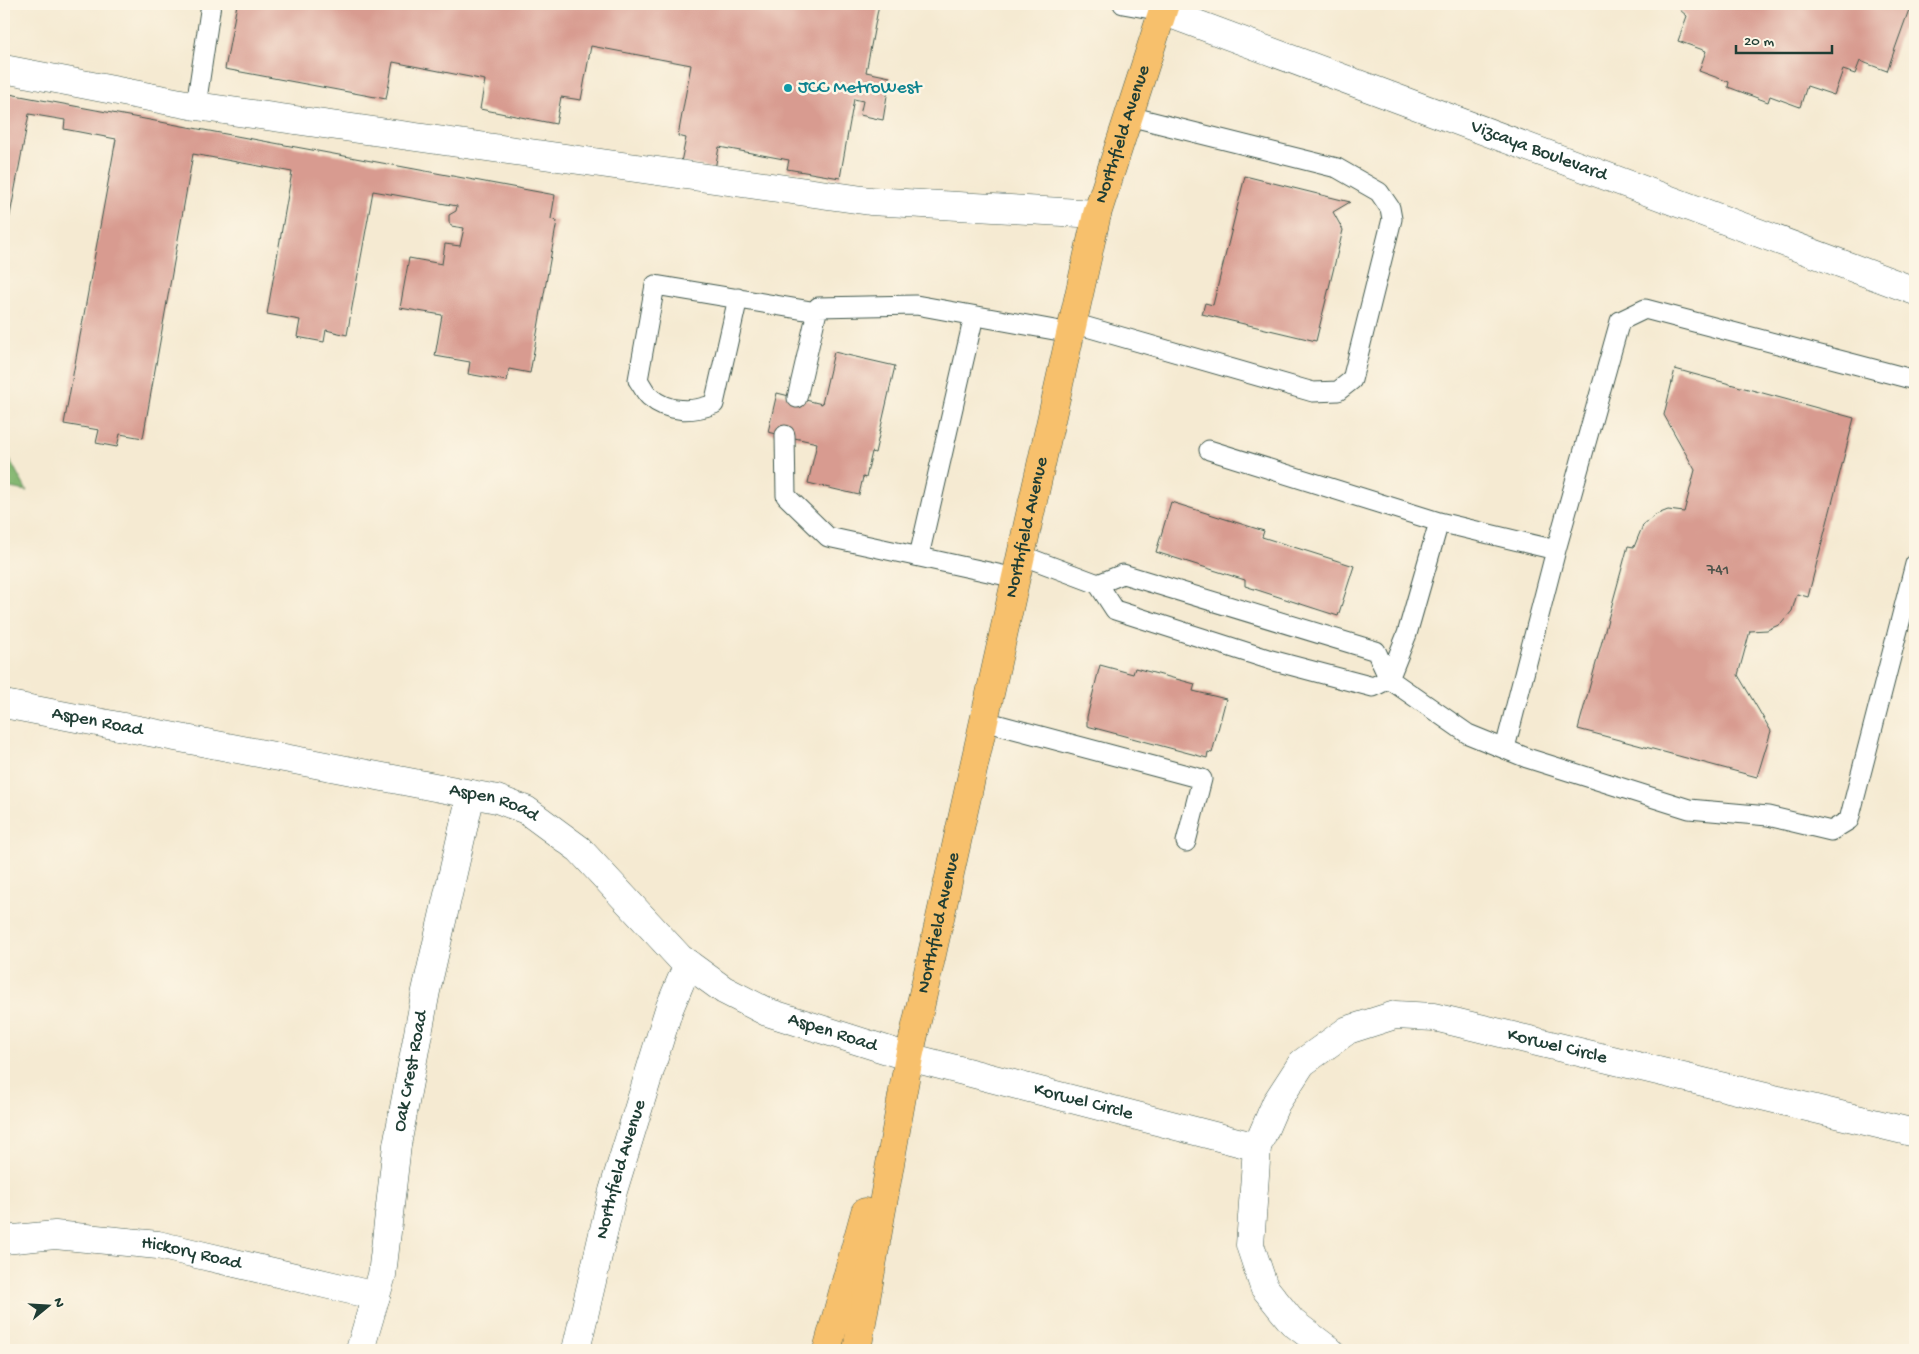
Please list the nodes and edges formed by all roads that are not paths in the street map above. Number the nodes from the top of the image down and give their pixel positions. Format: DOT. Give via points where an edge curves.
graph roads {
  1 [pos="211,4"];
  2 [pos="1123,4"];
  3 [pos="1164,7"];
  4 [pos="4,69"];
  5 [pos="196,106"];
  6 [pos="1129,116"];
  7 [pos="1097,214"];
  8 [pos="1915,291"];
  9 [pos="738,298"];
  10 [pos="817,312"];
  11 [pos="974,316"];
  12 [pos="1072,328"];
  13 [pos="1915,380"];
  14 [pos="797,398"];
  15 [pos="785,435"];
  16 [pos="1209,450"];
  17 [pos="1439,522"];
  18 [pos="1556,550"];
  19 [pos="919,556"];
  20 [pos="1915,564"];
  21 [pos="1019,566"];
  22 [pos="1098,584"];
  23 [pos="1389,679"];
  24 [pos="4,704"];
  25 [pos="984,721"];
  26 [pos="1505,748"];
  27 [pos="471,794"];
  28 [pos="1186,842"];
  29 [pos="688,964"];
  30 [pos="909,1057"];
  31 [pos="1915,1133"];
  32 [pos="1256,1147"];
  33 [pos="4,1240"];
  34 [pos="376,1296"];
  35 [pos="360,1350"];
  36 [pos="576,1350"];
  37 [pos="826,1350"];
  38 [pos="856,1350"];
  39 [pos="1329,1350"];
  1 -- 5 [label="lane"];
  2 -- 3 [label="lane"];
  3 -- 6 [label="main road, Northfield Avenue"];
  3 -- 8 [label="street, Vizcaya Boulevard"];
  4 -- 5 [label="street"];
  5 -- 7 [label="street" via="870,201"];
  6 -- 7 [label="main road, Northfield Avenue"];
  6 -- 12 [label="lane" via="1337,168 1379,192 1390,208 1392,219 1352,380 1338,391 1313,392"];
  7 -- 12 [label="main road, Northfield Avenue"];
  9 -- 9 [label="lane" via="656,286 638,380 650,397 674,409 697,410 714,404"];
  9 -- 10 [label="lane"];
  10 -- 11 [label="lane" via="818,306 916,305"];
  10 -- 14 [label="lane"];
  11 -- 12 [label="lane"];
  11 -- 19 [label="lane"];
  12 -- 21 [label="main road, Northfield Avenue"];
  13 -- 18 [label="lane" via="1646,309 1620,321"];
  15 -- 19 [label="lane" via="786,496 828,536"];
  16 -- 17 [label="lane"];
  17 -- 18 [label="lane"];
  17 -- 23 [label="lane" via="1407,634"];
  18 -- 26 [label="lane"];
  19 -- 21 [label="lane"];
  20 -- 26 [label="lane" via="1849,820 1831,831 1768,816 1689,809 1568,772"];
  21 -- 22 [label="lane"];
  21 -- 25 [label="main road, Northfield Avenue"];
  22 -- 23 [label="lane" via="1115,610 1271,660 1373,687"];
  22 -- 23 [label="lane" via="1123,574 1376,651"];
  23 -- 26 [label="lane" via="1468,734"];
  24 -- 27 [label="street, Aspen Road"];
  25 -- 28 [label="lane" via="1202,779"];
  25 -- 30 [label="main road, Northfield Avenue"];
  27 -- 29 [label="street, Aspen Road" via="526,810 579,849"];
  27 -- 34 [label="street, Oak Crest Road" via="426,991 404,1106 382,1276"];
  29 -- 30 [label="street, Aspen Road" via="724,990 768,1012"];
  29 -- 36 [label="street, Northfield Avenue" via="669,1009 613,1191"];
  30 -- 32 [label="street, Korwel Circle"];
  30 -- 37 [label="main road, Northfield Avenue"];
  30 -- 38 [label="main road, Northfield Avenue"];
  31 -- 32 [label="street, Korwel Circle" via="1434,1017 1395,1014 1348,1030 1302,1063 1276,1103"];
  32 -- 39 [label="street, Korwel Circle" via="1250,1245 1264,1287 1292,1322"];
  33 -- 34 [label="street, Hickory Road" via="55,1235 158,1245"];
  34 -- 35 [label="street, Oak Crest Road"];
}
